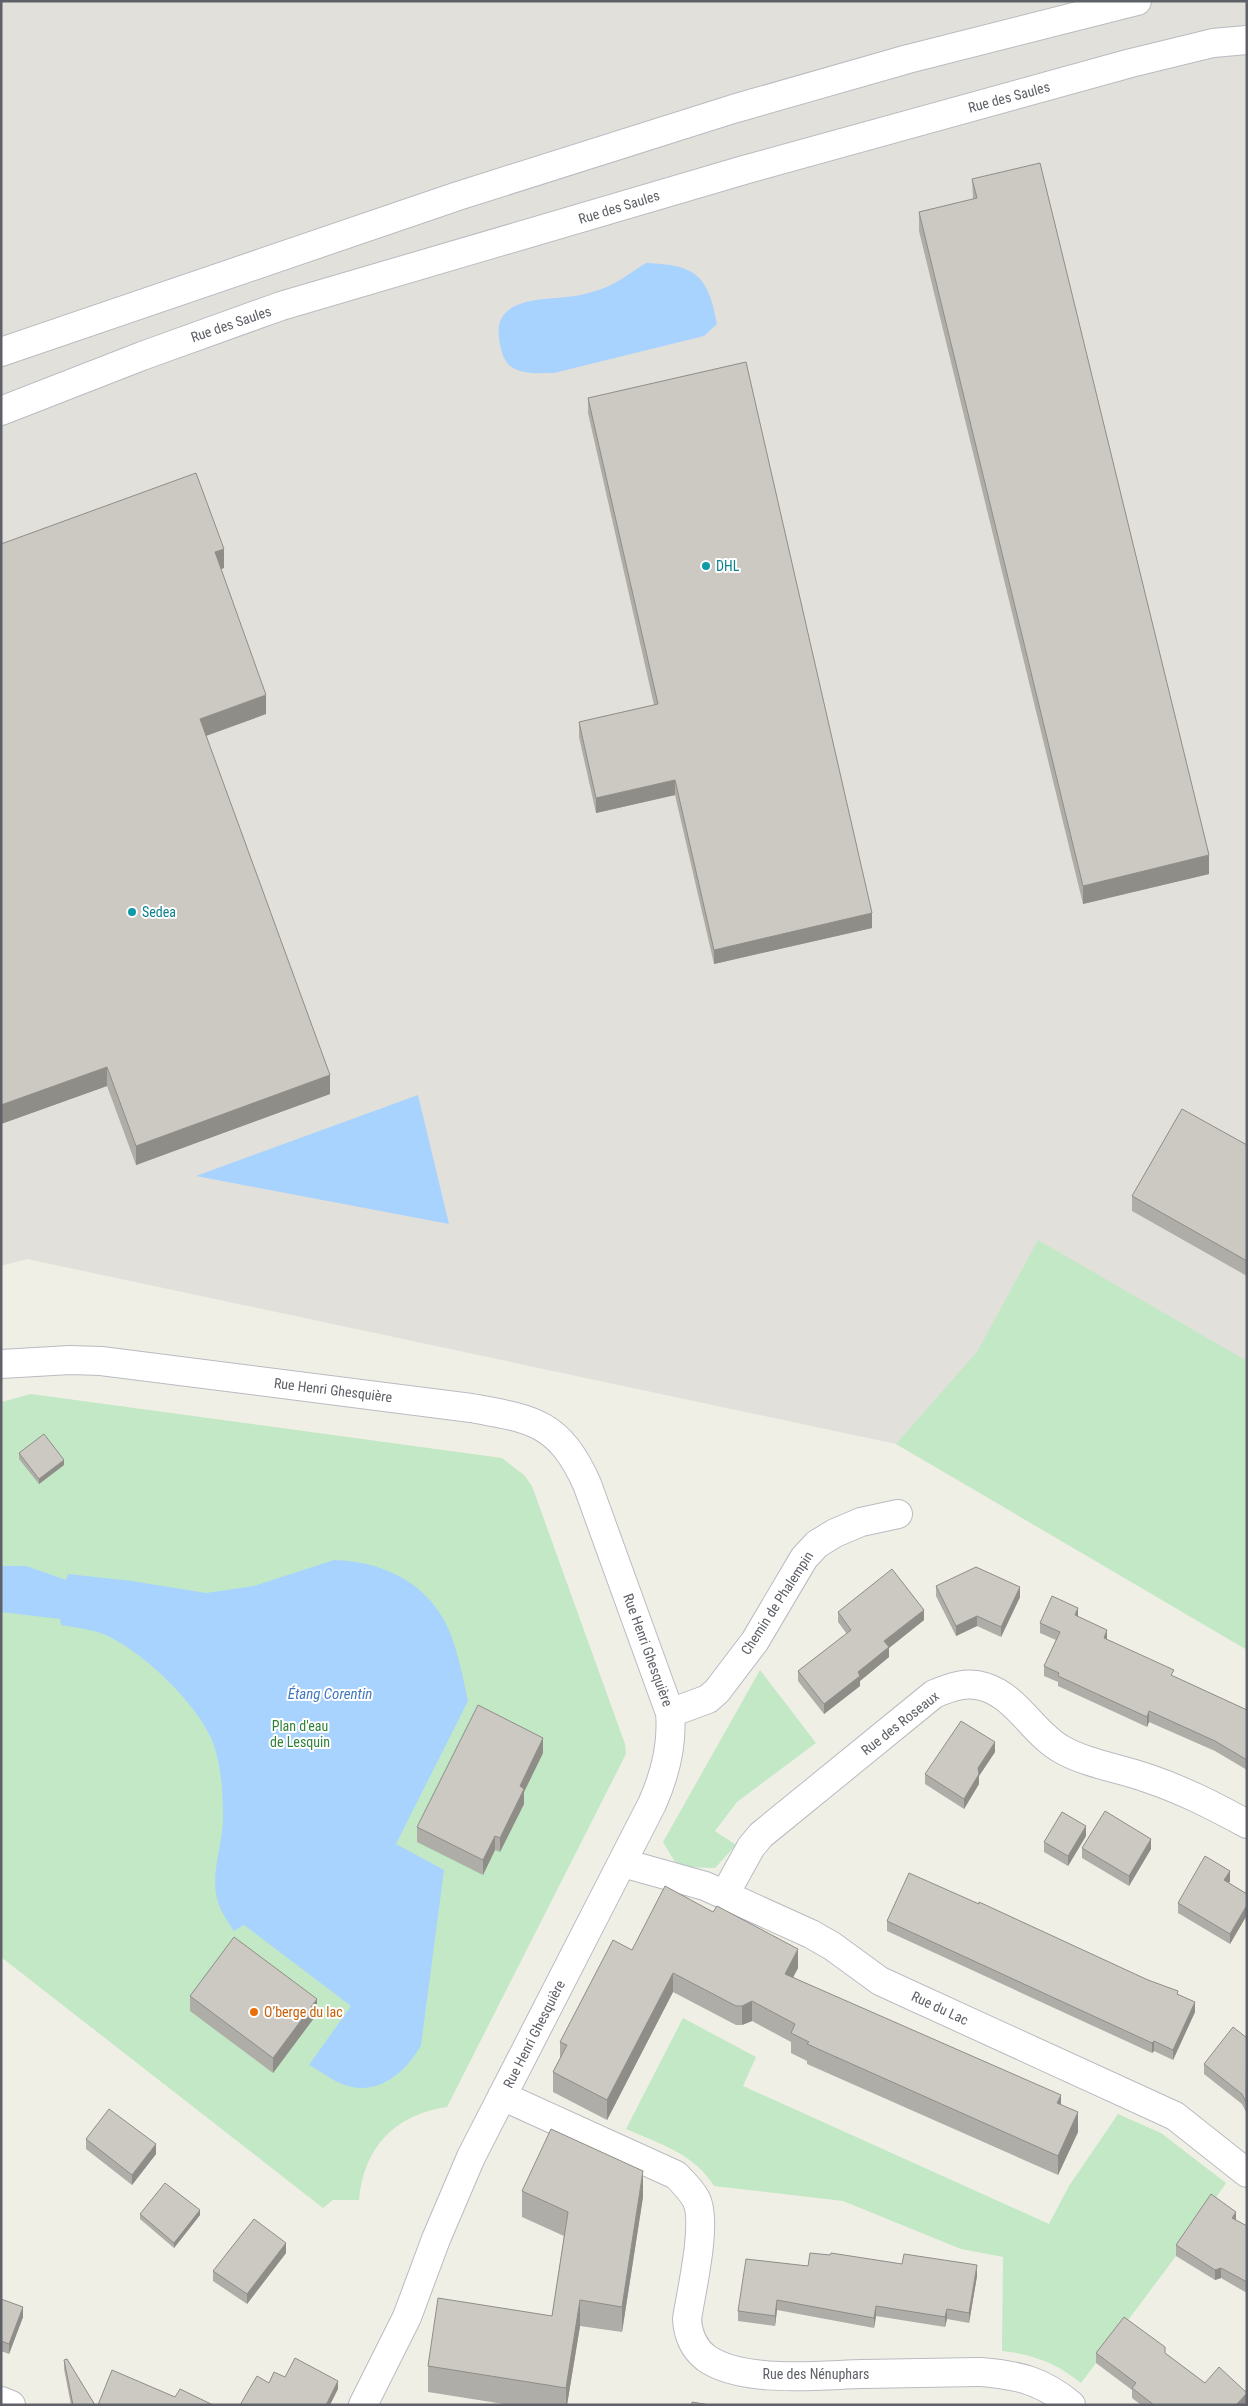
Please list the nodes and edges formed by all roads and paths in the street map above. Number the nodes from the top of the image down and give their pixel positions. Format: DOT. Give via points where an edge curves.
graph roads {
  1 [pos="1137,1"];
  2 [pos="1247,40"];
  3 [pos="1,352"];
  4 [pos="1,410"];
  5 [pos="1,1364"];
  6 [pos="898,1514"];
  7 [pos="670,1713"];
  8 [pos="1247,1824"];
  9 [pos="622,1863"];
  10 [pos="725,1894"];
  11 [pos="502,2096"];
  12 [pos="1247,2173"];
  13 [pos="1,2401"];
  14 [pos="10,2405"];
  15 [pos="362,2405"];
  16 [pos="1071,2405"];
  1 -- 3 [label="street" via="908,59 733,109 458,196"];
  2 -- 4 [label="street, Rue des Saules" via="1213,43 1122,65 744,170 281,306"];
  5 -- 7 [label="street, Rue Henri Ghesquière" via="70,1360 132,1364 471,1408 538,1423 566,1446 580,1468"];
  6 -- 7 [label="street, Chemin de Phalempin" via="861,1522 817,1544 804,1558 755,1640 717,1691 708,1700"];
  7 -- 9 [label="street, Rue Henri Ghesquière" via="670,1743 663,1779"];
  8 -- 10 [label="street, Rue des Roseaux" via="1176,1788 1075,1757 1041,1734 998,1693 985,1686 954,1686 934,1694 761,1835"];
  9 -- 10 [label="street, Rue du Lac"];
  9 -- 11 [label="street, Rue Henri Ghesquière"];
  10 -- 12 [label="street, Rue du Lac" via="811,1934 880,1981 1175,2116"];
  11 -- 15 [label="street, Rue Henri Ghesquière" via="459,2184 407,2317"];
  11 -- 16 [label="street, Rue des Nénuphars" via="676,2175 687,2186 700,2214 686,2319 688,2334 694,2347 718,2365 767,2376 1002,2374 1041,2384"];
  13 -- 14 [label="street"];
}
